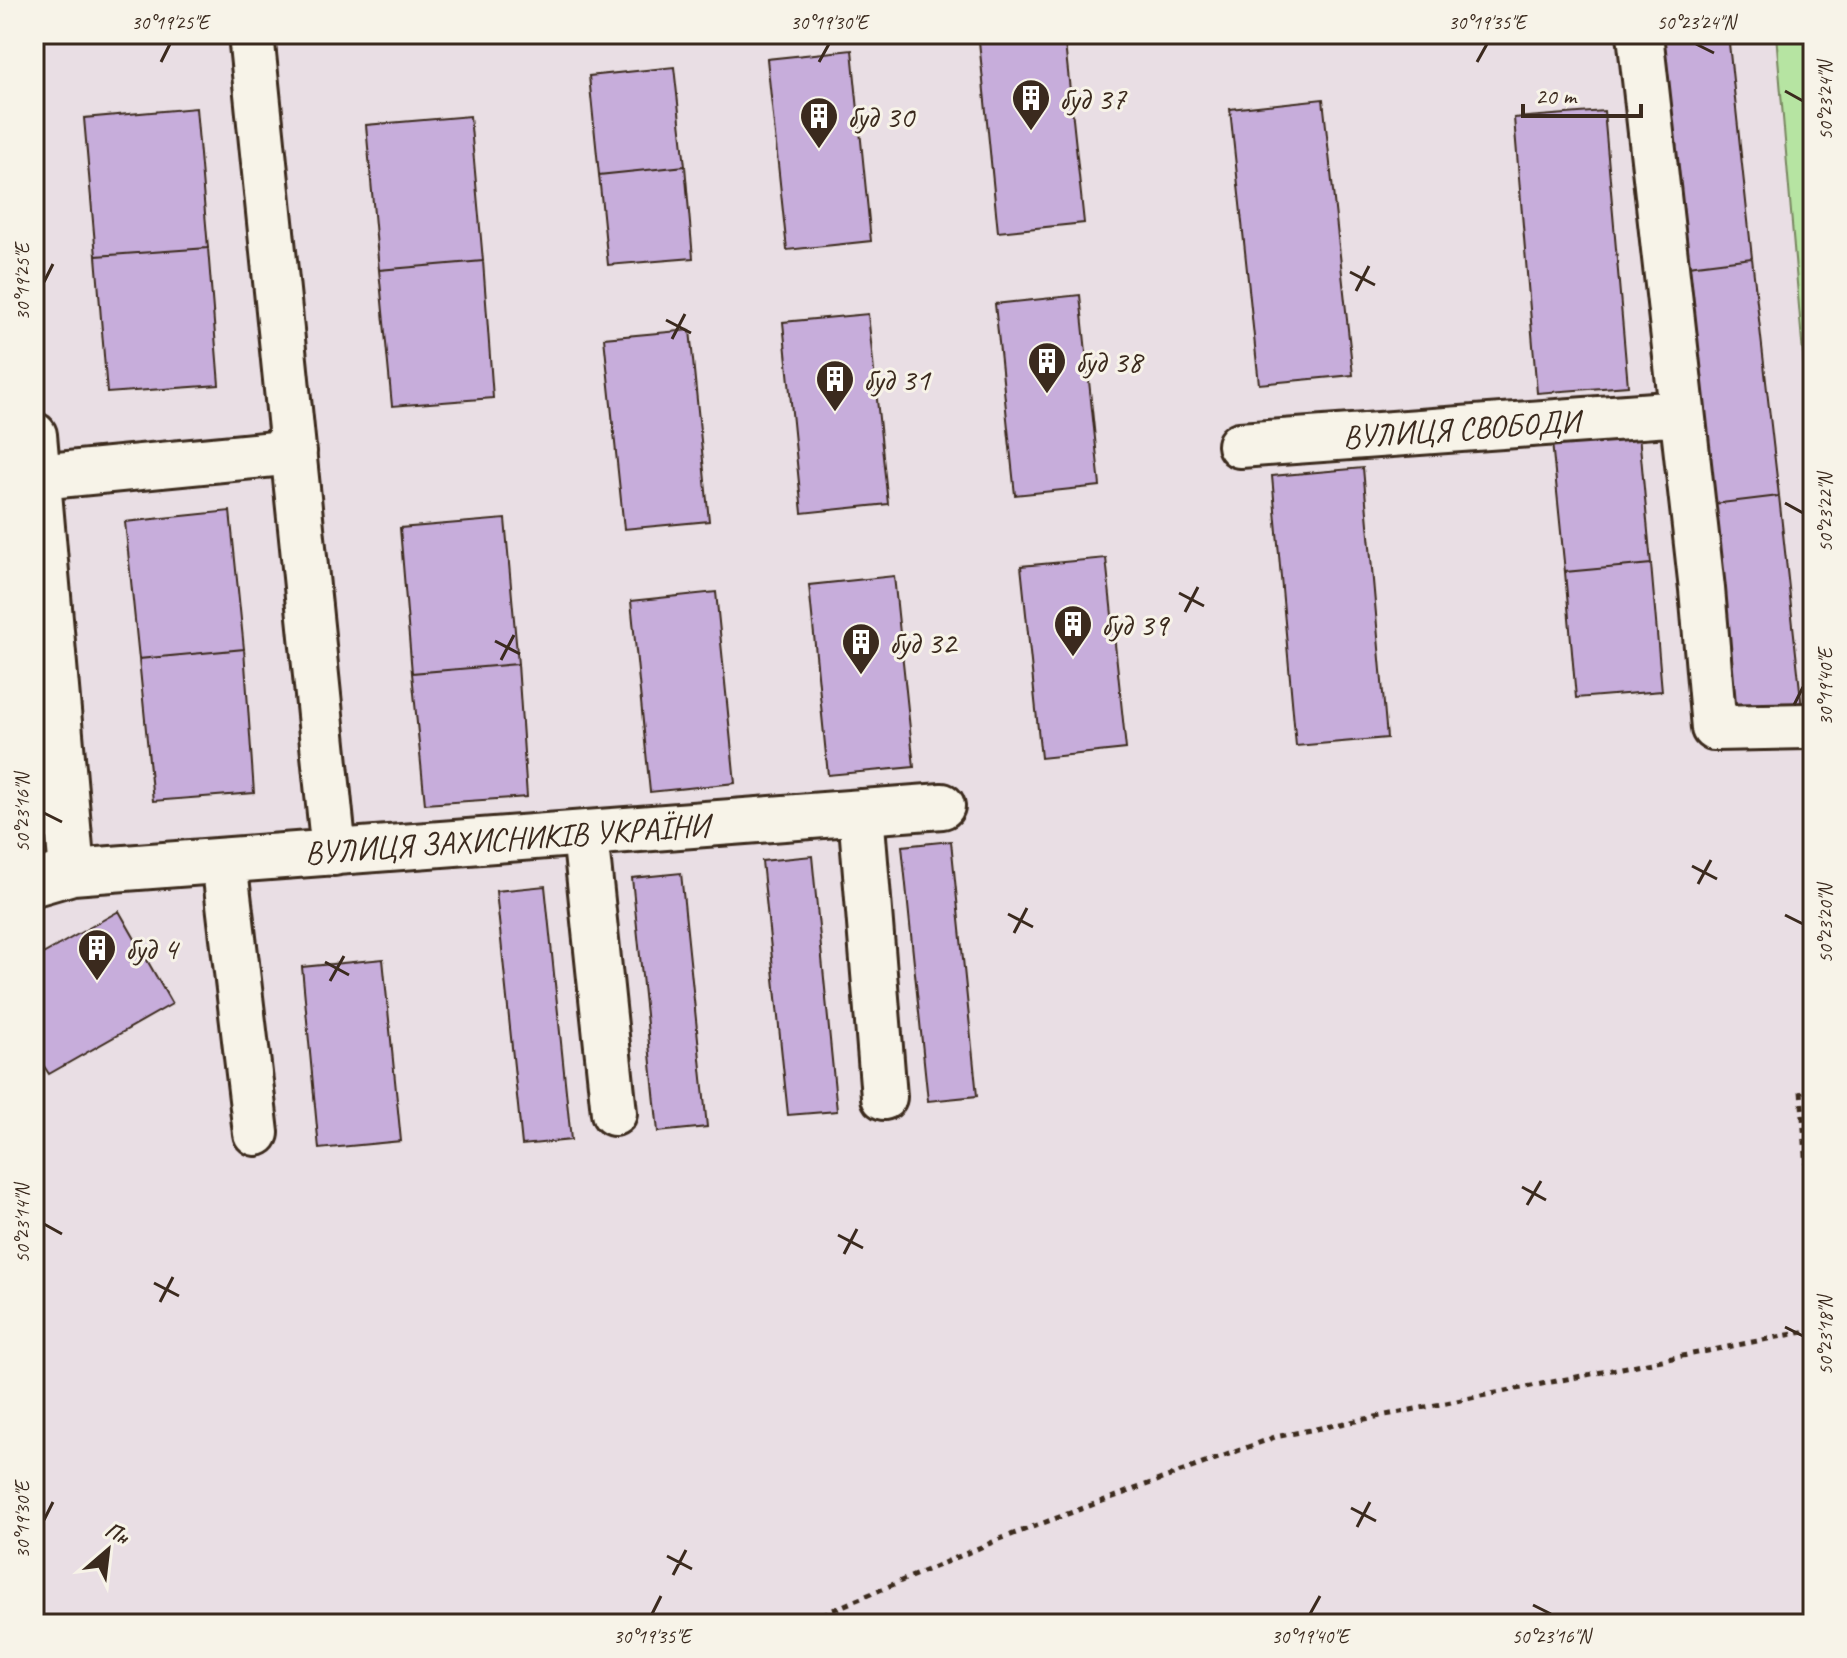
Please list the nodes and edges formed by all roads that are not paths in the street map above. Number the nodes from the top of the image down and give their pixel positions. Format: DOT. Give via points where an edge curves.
graph roads {
  1 [pos="1640,34"];
  2 [pos="252,44"];
  3 [pos="1682,413"];
  4 [pos="1240,445"];
  5 [pos="294,452"];
  6 [pos="36,456"];
  7 [pos="1807,726"];
  8 [pos="942,806"];
  9 [pos="861,812"];
  10 [pos="585,834"];
  11 [pos="334,853"];
  12 [pos="224,861"];
  13 [pos="53,877"];
  14 [pos="884,1097"];
  15 [pos="614,1113"];
  16 [pos="256,1133"];
  1 -- 3 [label="street"];
  2 -- 5 [label="street"];
  3 -- 4 [label="street, ВУЛИЦЯ СВОБОДИ"];
  3 -- 7 [label="street" via="1714,728"];
  5 -- 6 [label="street"];
  5 -- 11 [label="street"];
  6 -- 13 [label="street"];
  8 -- 9 [label="street, ВУЛИЦЯ ЗАХИСНИКІВ УКРАЇНИ"];
  9 -- 10 [label="street, ВУЛИЦЯ ЗАХИСНИКІВ УКРАЇНИ"];
  9 -- 14 [label="street"];
  10 -- 11 [label="street, ВУЛИЦЯ ЗАХИСНИКІВ УКРАЇНИ"];
  10 -- 15 [label="street"];
  11 -- 12 [label="street, ВУЛИЦЯ ЗАХИСНИКІВ УКРАЇНИ"];
  12 -- 13 [label="street, ВУЛИЦЯ ЗАХИСНИКІВ УКРАЇНИ"];
  12 -- 16 [label="street"];
}
